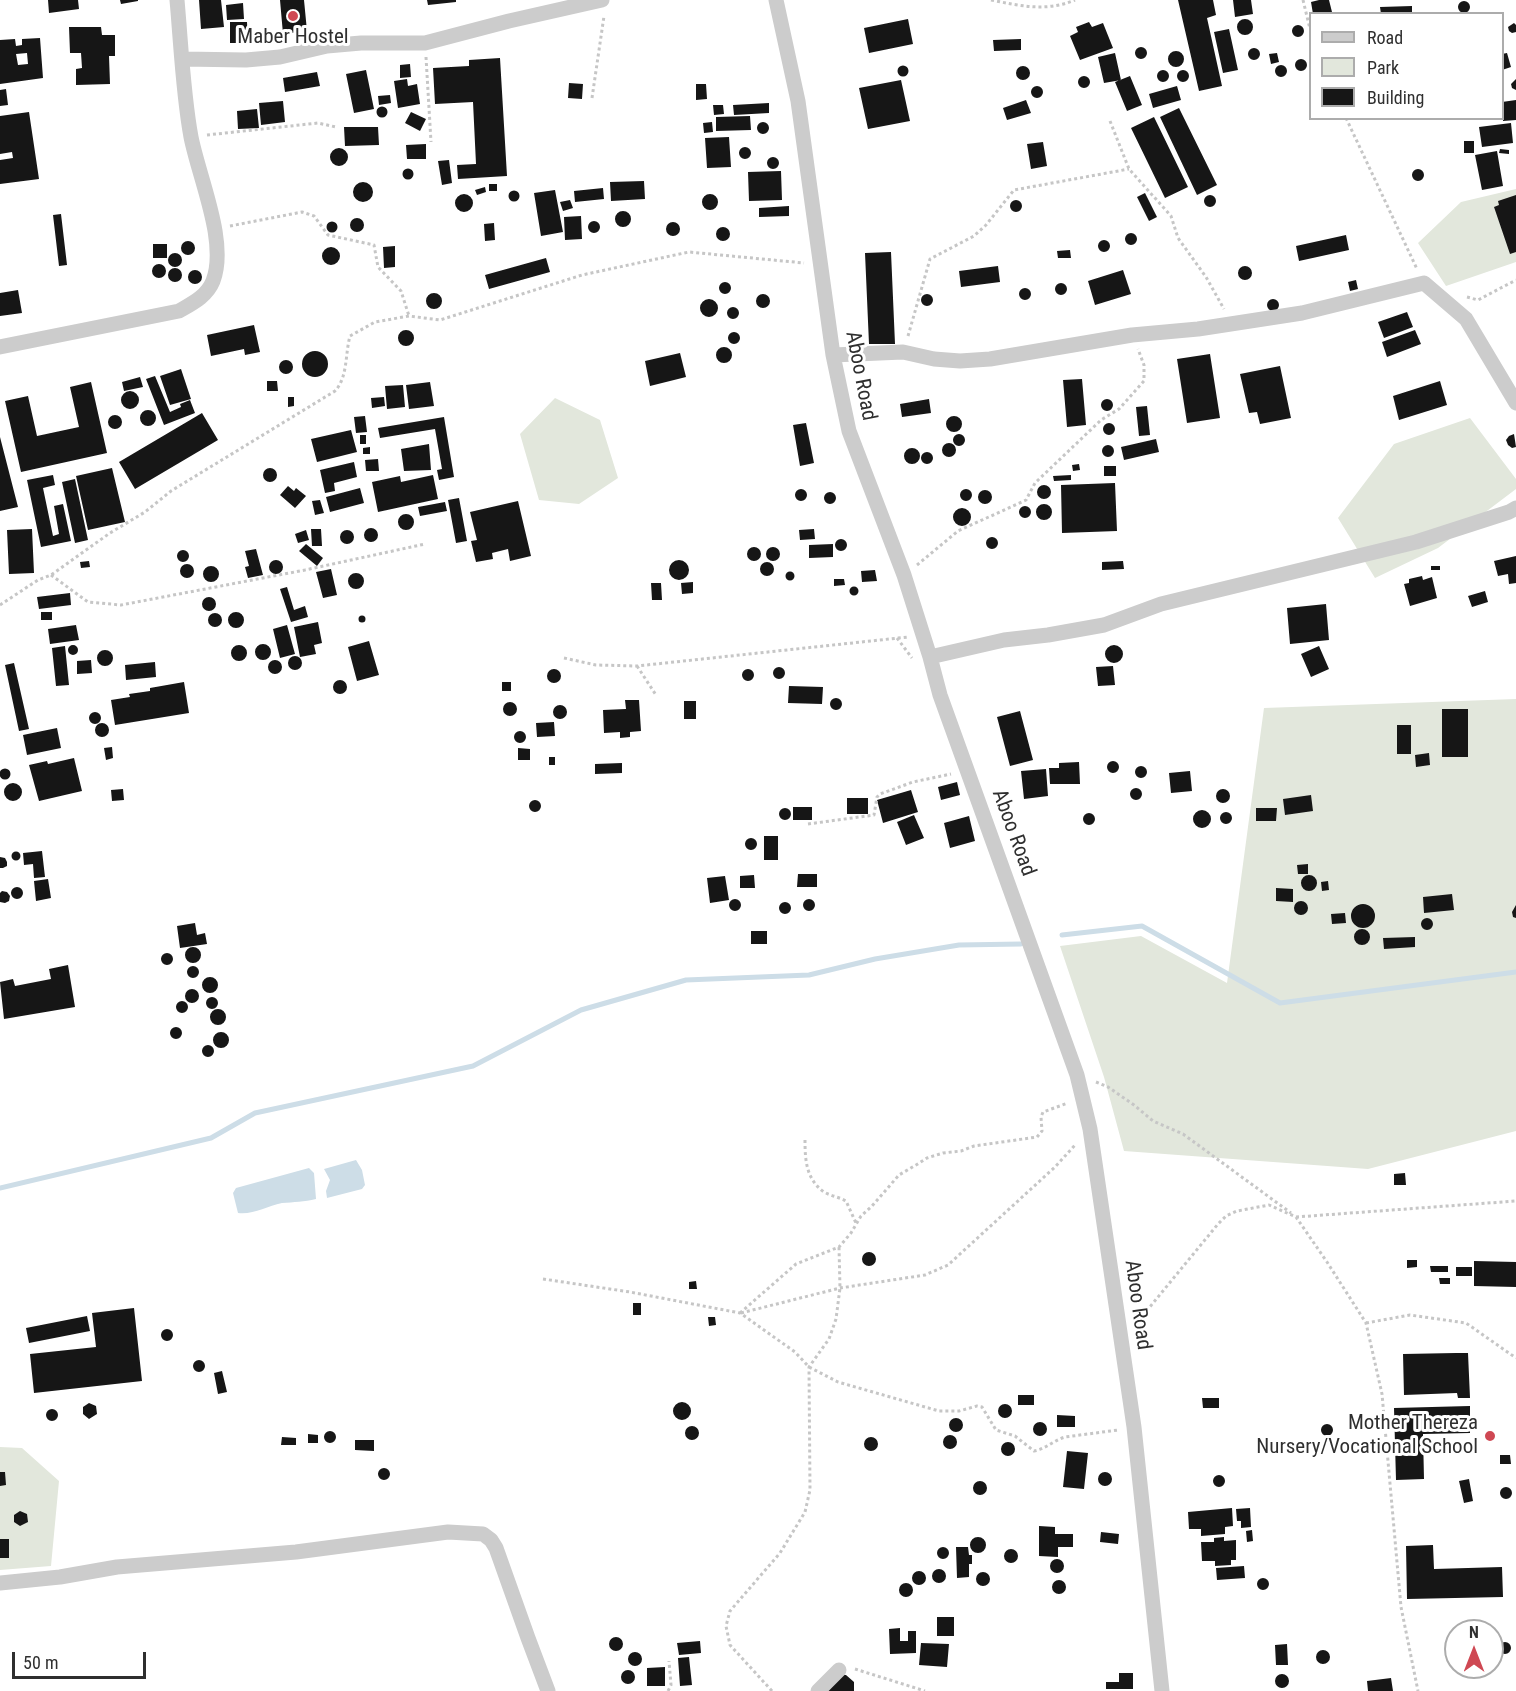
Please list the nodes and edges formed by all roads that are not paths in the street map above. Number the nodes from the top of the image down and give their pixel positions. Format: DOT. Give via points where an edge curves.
graph roads {
  1 [pos="177,0"];
  2 [pos="602,0"];
  3 [pos="776,0"];
  4 [pos="183,59"];
  5 [pos="0,347"];
  6 [pos="833,355"];
  7 [pos="1516,404"];
  8 [pos="1516,508"];
  9 [pos="930,657"];
  10 [pos="0,1584"];
  11 [pos="838,1671"];
  12 [pos="548,1691"];
  13 [pos="818,1691"];
  14 [pos="1162,1691"];
  1 -- 4 [label="street"];
  2 -- 4 [label="street" via="425,43 327,46 246,60"];
  3 -- 6 [label="street, Aboo Road" via="798,101"];
  4 -- 5 [label="street" via="191,135 215,229 217,257 213,281 203,296 179,311"];
  6 -- 7 [label="street" via="903,352 934,359 980,359 1302,313 1424,283 1466,319"];
  6 -- 9 [label="street, Aboo Road" via="849,431 904,575"];
  8 -- 9 [label="street" via="1416,542 1161,604 1104,624"];
  9 -- 14 [label="street, Aboo Road" via="940,695 1083,1097 1134,1426"];
  10 -- 12 [label="street" via="117,1567 296,1552 448,1532 483,1534 496,1548"];
  11 -- 13 [label="street"];
}
